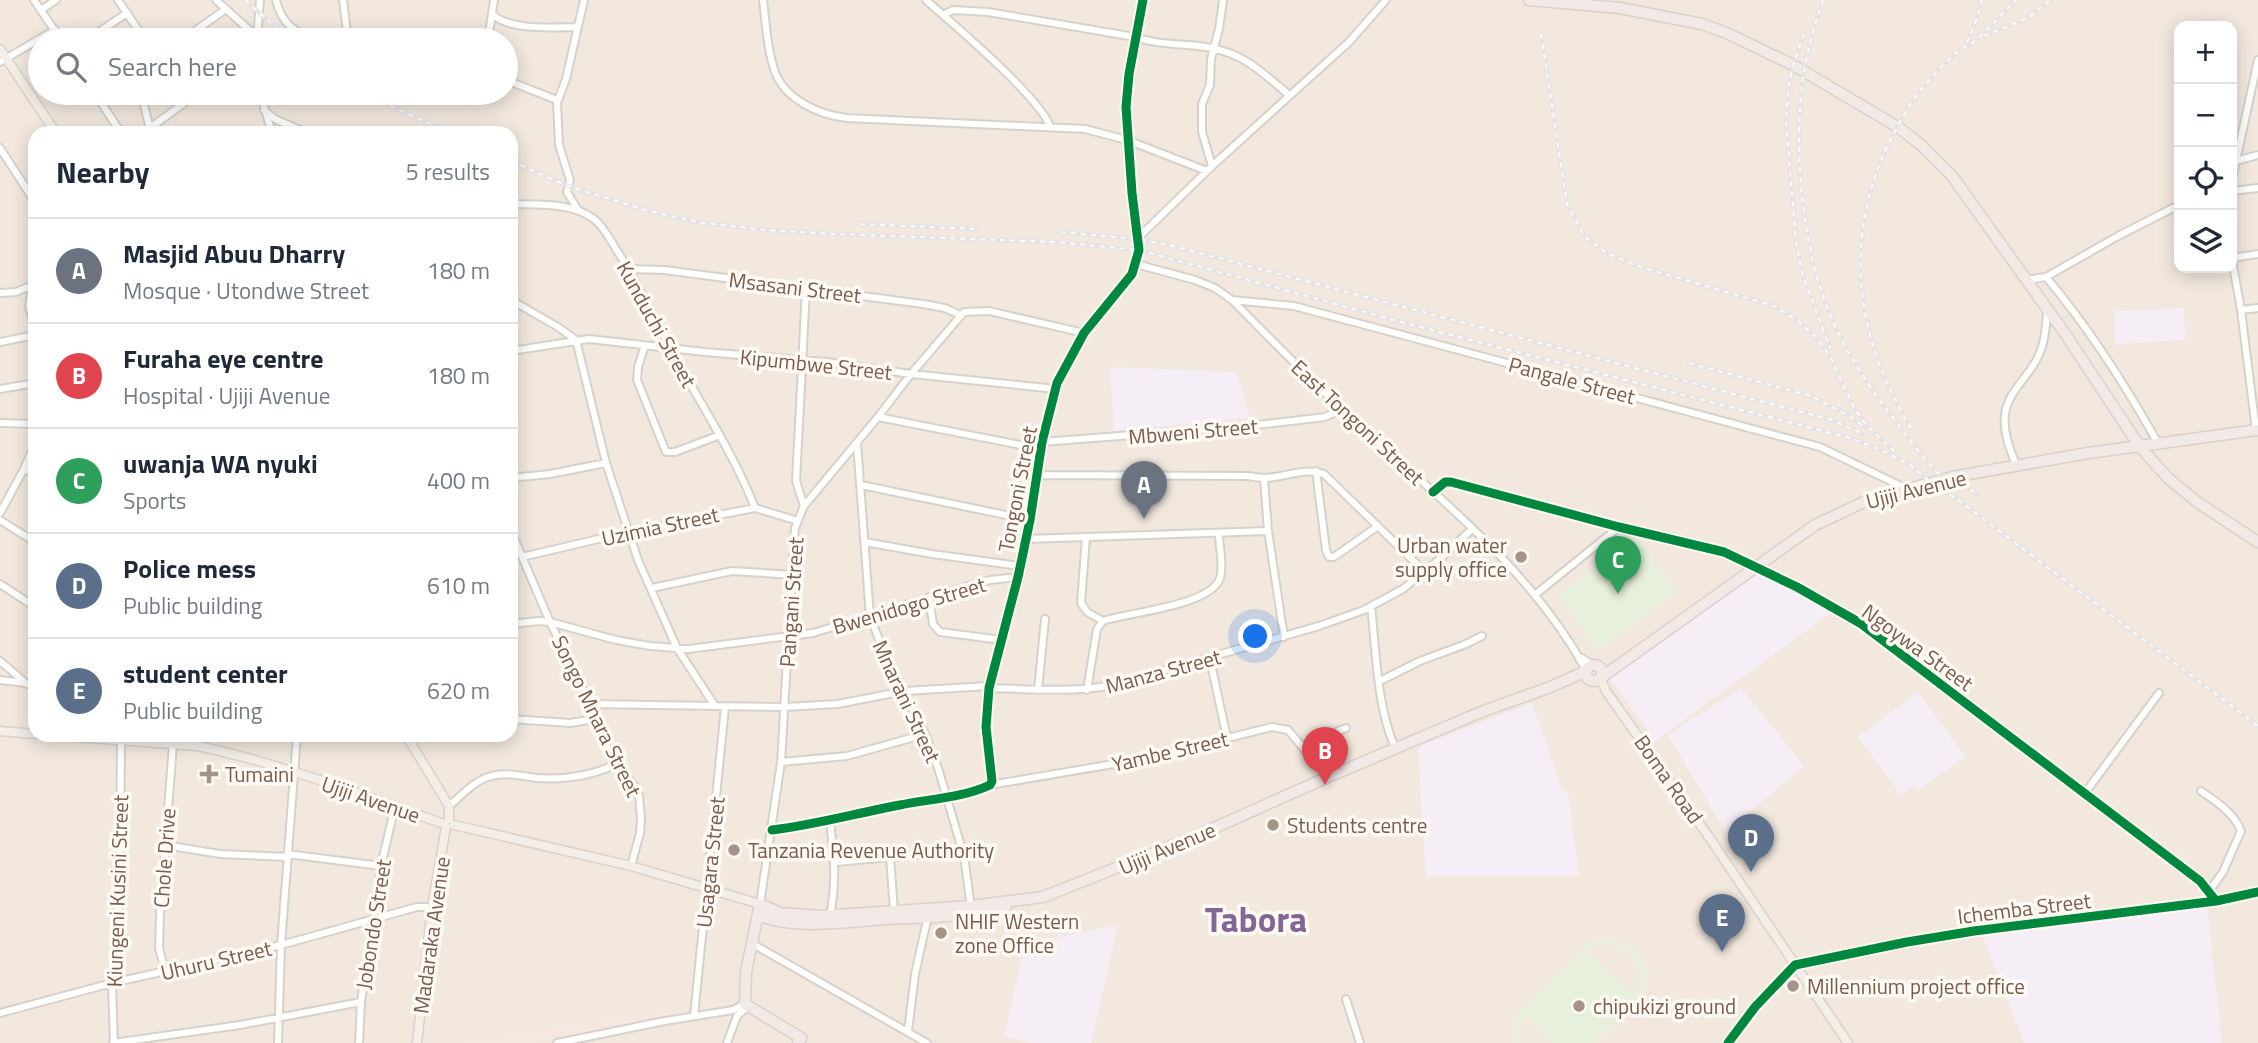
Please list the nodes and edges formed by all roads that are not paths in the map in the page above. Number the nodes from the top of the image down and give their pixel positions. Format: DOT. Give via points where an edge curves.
graph roads {
  1 [pos="34,0"];
  2 [pos="56,0"];
  3 [pos="118,0"];
  4 [pos="216,0"];
  5 [pos="260,0"];
  6 [pos="276,0"];
  7 [pos="343,0"];
  8 [pos="494,0"];
  9 [pos="583,0"];
  10 [pos="763,0"];
  11 [pos="926,0"];
  12 [pos="1143,0"];
  13 [pos="1223,0"];
  14 [pos="1386,0"];
  15 [pos="1529,0"];
  16 [pos="1618,4"];
  17 [pos="226,9"];
  18 [pos="41,10"];
  19 [pos="127,13"];
  20 [pos="493,15"];
  21 [pos="943,15"];
  22 [pos="578,27"];
  23 [pos="54,28"];
  24 [pos="105,28"];
  25 [pos="137,28"];
  26 [pos="199,28"];
  27 [pos="246,28"];
  28 [pos="258,28"];
  29 [pos="292,28"];
  30 [pos="346,28"];
  31 [pos="490,28"];
  32 [pos="1135,37"];
  33 [pos="28,46"];
  34 [pos="1214,48"];
  35 [pos="0,49"];
  36 [pos="2258,60"];
  37 [pos="3,61"];
  38 [pos="518,85"];
  39 [pos="28,95"];
  40 [pos="1289,95"];
  41 [pos="557,100"];
  42 [pos="35,105"];
  43 [pos="103,105"];
  44 [pos="143,105"];
  45 [pos="183,105"];
  46 [pos="263,105"];
  47 [pos="264,110"];
  48 [pos="51,126"];
  49 [pos="116,126"];
  50 [pos="150,126"];
  51 [pos="156,126"];
  52 [pos="270,126"];
  53 [pos="292,126"];
  54 [pos="1050,127"];
  55 [pos="1127,139"];
  56 [pos="0,148"];
  57 [pos="2258,155"];
  58 [pos="2237,156"];
  59 [pos="2237,161"];
  60 [pos="1209,168"];
  61 [pos="2258,188"];
  62 [pos="2237,190"];
  63 [pos="28,191"];
  64 [pos="518,204"];
  65 [pos="2174,208"];
  66 [pos="578,210"];
  67 [pos="1138,238"];
  68 [pos="2258,254"];
  69 [pos="2237,258"];
  70 [pos="1136,264"];
  71 [pos="629,269"];
  72 [pos="648,269"];
  73 [pos="2234,273"];
  74 [pos="2046,277"];
  75 [pos="2026,280"];
  76 [pos="635,282"];
  77 [pos="28,287"];
  78 [pos="806,289"];
  79 [pos="0,293"];
  80 [pos="1232,300"];
  81 [pos="518,304"];
  82 [pos="2258,308"];
  83 [pos="2241,310"];
  84 [pos="2047,311"];
  85 [pos="960,315"];
  86 [pos="1084,333"];
  87 [pos="28,336"];
  88 [pos="576,340"];
  89 [pos="0,342"];
  90 [pos="645,345"];
  91 [pos="670,348"];
  92 [pos="518,350"];
  93 [pos="802,360"];
  94 [pos="2258,365"];
  95 [pos="2248,366"];
  96 [pos="911,374"];
  97 [pos="28,384"];
  98 [pos="0,389"];
  99 [pos="1056,389"];
  100 [pos="1342,409"];
  101 [pos="878,417"];
  102 [pos="0,423"];
  103 [pos="28,424"];
  104 [pos="2257,430"];
  105 [pos="720,435"];
  106 [pos="857,443"];
  107 [pos="2159,445"];
  108 [pos="1042,446"];
  109 [pos="2140,447"];
  110 [pos="28,460"];
  111 [pos="606,463"];
  112 [pos="2017,467"];
  113 [pos="24,469"];
  114 [pos="28,471"];
  115 [pos="1316,471"];
  116 [pos="1037,475"];
  117 [pos="518,477"];
  118 [pos="1264,478"];
  119 [pos="861,485"];
  120 [pos="1905,488"];
  121 [pos="1433,492"];
  122 [pos="804,506"];
  123 [pos="755,508"];
  124 [pos="0,513"];
  125 [pos="0,520"];
  126 [pos="1030,520"];
  127 [pos="798,521"];
  128 [pos="1378,526"];
  129 [pos="1619,527"];
  130 [pos="1472,529"];
  131 [pos="628,531"];
  132 [pos="1268,531"];
  133 [pos="1219,534"];
  134 [pos="1086,537"];
  135 [pos="28,538"];
  136 [pos="1026,539"];
  137 [pos="865,542"];
  138 [pos="2258,542"];
  139 [pos="518,548"];
  140 [pos="522,557"];
  141 [pos="1020,566"];
  142 [pos="1758,566"];
  143 [pos="1424,572"];
  144 [pos="793,575"];
  145 [pos="1018,577"];
  146 [pos="0,583"];
  147 [pos="652,587"];
  148 [pos="1535,594"];
  149 [pos="929,597"];
  150 [pos="28,602"];
  151 [pos="1371,606"];
  152 [pos="870,617"];
  153 [pos="1045,619"];
  154 [pos="1103,621"];
  155 [pos="550,622"];
  156 [pos="518,623"];
  157 [pos="789,636"];
  158 [pos="1482,636"];
  159 [pos="1284,637"];
  160 [pos="1002,640"];
  161 [pos="677,648"];
  162 [pos="1210,659"];
  163 [pos="0,661"];
  164 [pos="1594,674"];
  165 [pos="0,680"];
  166 [pos="1380,681"];
  167 [pos="28,682"];
  168 [pos="28,684"];
  169 [pos="989,687"];
  170 [pos="1038,690"];
  171 [pos="1087,690"];
  172 [pos="904,691"];
  173 [pos="2159,693"];
  174 [pos="590,704"];
  175 [pos="715,706"];
  176 [pos="725,707"];
  177 [pos="784,707"];
  178 [pos="518,719"];
  179 [pos="595,719"];
  180 [pos="1346,728"];
  181 [pos="0,732"];
  182 [pos="28,734"];
  183 [pos="925,734"];
  184 [pos="1227,738"];
  185 [pos="121,742"];
  186 [pos="158,742"];
  187 [pos="197,742"];
  188 [pos="297,742"];
  189 [pos="410,742"];
  190 [pos="173,744"];
  191 [pos="198,746"];
  192 [pos="1302,746"];
  193 [pos="1396,749"];
  194 [pos="781,762"];
  195 [pos="617,764"];
  196 [pos="295,773"];
  197 [pos="1328,777"];
  198 [pos="990,785"];
  199 [pos="2201,791"];
  200 [pos="2085,793"];
  201 [pos="947,797"];
  202 [pos="395,806"];
  203 [pos="449,806"];
  204 [pos="830,821"];
  205 [pos="448,824"];
  206 [pos="772,831"];
  207 [pos="165,845"];
  208 [pos="961,851"];
  209 [pos="287,855"];
  210 [pos="890,857"];
  211 [pos="835,862"];
  212 [pos="381,866"];
  213 [pos="631,866"];
  214 [pos="708,887"];
  215 [pos="2210,890"];
  216 [pos="2258,892"];
  217 [pos="2216,901"];
  218 [pos="432,907"];
  219 [pos="759,909"];
  220 [pos="971,910"];
  221 [pos="894,911"];
  222 [pos="928,913"];
  223 [pos="830,916"];
  224 [pos="375,918"];
  225 [pos="773,920"];
  226 [pos="755,928"];
  227 [pos="751,943"];
  228 [pos="281,945"];
  229 [pos="1795,965"];
  230 [pos="165,971"];
  231 [pos="112,983"];
  232 [pos="1346,999"];
  233 [pos="361,1002"];
  234 [pos="746,1006"];
  235 [pos="0,1013"];
  236 [pos="694,1016"];
  237 [pos="279,1017"];
  238 [pos="908,1031"];
  239 [pos="802,1041"];
  240 [pos="114,1043"];
  241 [pos="278,1043"];
  242 [pos="359,1043"];
  243 [pos="417,1043"];
  244 [pos="557,1043"];
  245 [pos="727,1043"];
  246 [pos="927,1043"];
  247 [pos="1360,1043"];
  248 [pos="1728,1043"];
  249 [pos="1848,1043"];
  1 -- 18 [label="street"];
  2 -- 18 [label="street"];
  3 -- 19 [label="street"];
  4 -- 17 [label="street"];
  5 -- 28 [label="street"];
  6 -- 29 [label="street"];
  7 -- 30 [label="street"];
  8 -- 20 [label="street"];
  9 -- 22 [label="street"];
  10 -- 54 [label="street" via="778,78 797,99 822,114"];
  11 -- 21 [label="street"];
  12 -- 32 [label="street, Tongoni Street"];
  13 -- 34 [label="street"];
  14 -- 40 [label="street" via="1349,42"];
  15 -- 16 [label="highway"];
  16 -- 75 [label="highway" via="1729,34 1793,65 1898,127 1952,176"];
  17 -- 26 [label="street"];
  17 -- 27 [label="street"];
  18 -- 23 [label="street"];
  19 -- 24 [label="street"];
  19 -- 25 [label="street"];
  20 -- 22 [label="street" via="531,27"];
  20 -- 31 [label="street"];
  21 -- 32 [label="street" via="953,10 988,12"];
  21 -- 54 [label="street" via="1017,84 1044,113"];
  22 -- 41 [label="street"];
  32 -- 34 [label="street"];
  32 -- 55 [label="street, Tongoni Street"];
  33 -- 37 [label="street"];
  34 -- 40 [label="street" via="1258,67"];
  34 -- 60 [label="street" via="1210,85 1202,104"];
  35 -- 37 [label="main road"];
  36 -- 58 [label="street"];
  37 -- 39 [label="main road"];
  38 -- 41 [label="street"];
  40 -- 60 [label="street"];
  41 -- 66 [label="street" via="560,151 570,180 568,192"];
  42 -- 48 [label="main road"];
  43 -- 49 [label="street"];
  44 -- 50 [label="street"];
  45 -- 51 [label="street"];
  46 -- 47 [label="street"];
  47 -- 52 [label="street"];
  47 -- 53 [label="street"];
  54 -- 55 [label="street"];
  55 -- 60 [label="street"];
  55 -- 67 [label="street, Tongoni Street"];
  56 -- 63 [label="street"];
  57 -- 59 [label="street"];
  60 -- 67 [label="street"];
  61 -- 62 [label="street"];
  64 -- 66 [label="street"];
  65 -- 74 [label="street"];
  66 -- 71 [label="street, Kunduchi Street" via="600,225"];
  67 -- 70 [label="street, Tongoni Street"];
  68 -- 69 [label="street"];
  70 -- 80 [label="street, East Tongoni Street" via="1195,280"];
  70 -- 86 [label="street, Tongoni Street"];
  71 -- 72 [label="street, Msasani Street"];
  71 -- 76 [label="street, Kunduchi Street"];
  72 -- 76 [label="street"];
  72 -- 78 [label="street, Msasani Street"];
  73 -- 83 [label="street"];
  74 -- 75 [label="street"];
  74 -- 107 [label="street" via="2100,348"];
  75 -- 84 [label="highway"];
  76 -- 91 [label="street, Kunduchi Street"];
  77 -- 79 [label="street"];
  78 -- 85 [label="street, Msasani Street" via="923,304"];
  78 -- 93 [label="street"];
  80 -- 100 [label="street, East Tongoni Street"];
  80 -- 120 [label="street, Pangale Street" via="1294,306 1820,447"];
  81 -- 88 [label="street"];
  82 -- 83 [label="street"];
  83 -- 95 [label="street"];
  84 -- 109 [label="highway"];
  84 -- 112 [label="street" via="2046,333 2037,359 2005,412 2006,438"];
  85 -- 86 [label="street" via="989,311"];
  85 -- 96 [label="street, Pangani Street"];
  86 -- 99 [label="street, Tongoni Street"];
  87 -- 89 [label="street"];
  88 -- 90 [label="street, Kipumbwe Street"];
  88 -- 92 [label="street, Kipumbwe Street"];
  88 -- 111 [label="street"];
  90 -- 91 [label="street, Kipumbwe Street"];
  90 -- 105 [label="street" via="638,380 666,452"];
  91 -- 93 [label="street, Kipumbwe Street"];
  91 -- 105 [label="street, Kunduchi Street"];
  93 -- 96 [label="street, Kipumbwe Street"];
  93 -- 122 [label="street" via="796,481"];
  94 -- 95 [label="street"];
  95 -- 104 [label="street"];
  96 -- 99 [label="street, Kipumbwe Street"];
  96 -- 101 [label="street, Pangani Street"];
  97 -- 98 [label="street"];
  99 -- 108 [label="street, Tongoni Street"];
  100 -- 108 [label="street, Mbweni Street" via="1325,417"];
  100 -- 121 [label="street, East Tongoni Street"];
  101 -- 106 [label="street, Pangani Street"];
  101 -- 108 [label="street, Mbweni Street"];
  102 -- 103 [label="street"];
  104 -- 107 [label="highway, Ujiji Avenue"];
  105 -- 123 [label="street, Kunduchi Street"];
  106 -- 119 [label="street, Mnarani Street"];
  106 -- 122 [label="street, Pangani Street"];
  107 -- 109 [label="highway, Ujiji Avenue"];
  108 -- 116 [label="street, Tongoni Street"];
  109 -- 112 [label="highway, Ujiji Avenue"];
  109 -- 138 [label="highway" via="2197,502"];
  110 -- 113 [label="street"];
  111 -- 117 [label="street"];
  111 -- 131 [label="street"];
  112 -- 120 [label="highway, Ujiji Avenue"];
  113 -- 114 [label="street"];
  113 -- 124 [label="street"];
  115 -- 118 [label="street"];
  115 -- 128 [label="street"];
  115 -- 128 [label="street" via="1329,557"];
  116 -- 118 [label="street"];
  116 -- 126 [label="street, Tongoni Street"];
  118 -- 132 [label="street"];
  119 -- 126 [label="street"];
  119 -- 137 [label="street, Mnarani Street"];
  120 -- 142 [label="highway, Ujiji Avenue" via="1827,518"];
  121 -- 129 [label="street, Ngoywa Street" via="1451,482"];
  121 -- 130 [label="street, East Tongoni Street"];
  122 -- 127 [label="street, Pangani Street"];
  123 -- 127 [label="street, Uzimia Street"];
  123 -- 131 [label="street, Uzimia Street"];
  125 -- 135 [label="street"];
  126 -- 136 [label="street, Tongoni Street"];
  127 -- 144 [label="street, Pangani Street"];
  128 -- 143 [label="street"];
  129 -- 142 [label="street, Ngoywa Street" via="1724,552"];
  129 -- 148 [label="street"];
  130 -- 143 [label="street, Manza Street"];
  130 -- 148 [label="street, East Tongoni Street"];
  131 -- 140 [label="street, Uzimia Street"];
  131 -- 147 [label="street"];
  132 -- 133 [label="street"];
  132 -- 159 [label="street"];
  133 -- 134 [label="street"];
  133 -- 154 [label="street" via="1221,573 1210,590 1186,601"];
  134 -- 136 [label="street"];
  134 -- 154 [label="street" via="1081,603"];
  136 -- 141 [label="street, Tongoni Street"];
  137 -- 141 [label="street"];
  137 -- 152 [label="street, Mnarani Street"];
  139 -- 140 [label="street, Songo Mnara Street"];
  140 -- 155 [label="street, Songo Mnara Street"];
  141 -- 145 [label="street, Tongoni Street"];
  142 -- 164 [label="highway, Ujiji Avenue" via="1620,664"];
  142 -- 200 [label="street, Ngoywa Street" via="1860,623"];
  143 -- 151 [label="street, Manza Street"];
  144 -- 147 [label="street" via="732,571"];
  144 -- 157 [label="street, Pangani Street"];
  145 -- 149 [label="street, Bwenidogo Street"];
  145 -- 160 [label="street, Tongoni Street"];
  146 -- 150 [label="street"];
  147 -- 161 [label="street"];
  148 -- 164 [label="street, East Tongoni Street"];
  149 -- 152 [label="street, Bwenidogo Street"];
  149 -- 160 [label="street" via="933,624 940,632"];
  151 -- 159 [label="street, Manza Street"];
  151 -- 166 [label="street"];
  152 -- 157 [label="street, Bwenidogo Street"];
  152 -- 172 [label="street, Mnarani Street"];
  153 -- 170 [label="street"];
  154 -- 171 [label="street" via="1097,629"];
  155 -- 156 [label="street, Bwenidogo Street"];
  155 -- 161 [label="street, Bwenidogo Street" via="616,640"];
  155 -- 174 [label="street, Songo Mnara Street"];
  157 -- 161 [label="street, Bwenidogo Street"];
  157 -- 177 [label="street, Pangani Street"];
  158 -- 166 [label="street"];
  159 -- 162 [label="street, Manza Street"];
  160 -- 169 [label="street, Tongoni Street"];
  161 -- 175 [label="street"];
  162 -- 171 [label="street, Manza Street"];
  162 -- 184 [label="street"];
  163 -- 167 [label="street"];
  164 -- 193 [label="highway, Ujiji Avenue" via="1480,712"];
  164 -- 229 [label="main road, Boma Road"];
  165 -- 168 [label="street"];
  166 -- 193 [label="street" via="1384,715"];
  169 -- 170 [label="street, Manza Street"];
  169 -- 172 [label="street, Manza Street"];
  169 -- 198 [label="street, Tongoni Street"];
  170 -- 171 [label="street, Manza Street"];
  172 -- 177 [label="street, Manza Street" via="838,704"];
  172 -- 183 [label="street, Mnarani Street"];
  173 -- 200 [label="street"];
  174 -- 175 [label="street, Manza Street"];
  174 -- 179 [label="street, Songo Mnara Street"];
  175 -- 176 [label="street, Manza Street"];
  176 -- 177 [label="street, Manza Street"];
  176 -- 214 [label="street, Usagara Street"];
  177 -- 194 [label="street, Pangani Street"];
  178 -- 179 [label="street" via="570,723"];
  179 -- 195 [label="street, Songo Mnara Street"];
  180 -- 192 [label="street"];
  181 -- 182 [label="main road"];
  183 -- 194 [label="street" via="847,756"];
  183 -- 201 [label="street, Mnarani Street"];
  184 -- 192 [label="street, Yambe Street" via="1281,727"];
  184 -- 198 [label="street, Yambe Street" via="1143,759"];
  185 -- 231 [label="street, Kiungeni Kusini Street" via="120,883"];
  186 -- 190 [label="main road, Ujiji Avenue"];
  187 -- 191 [label="street"];
  188 -- 196 [label="street"];
  189 -- 203 [label="main road"];
  190 -- 191 [label="main road, Ujiji Avenue"];
  190 -- 207 [label="street, Chole Drive"];
  191 -- 196 [label="main road, Ujiji Avenue"];
  192 -- 197 [label="street, Yambe Street"];
  193 -- 197 [label="highway, Ujiji Avenue"];
  194 -- 206 [label="street, Pangani Street"];
  195 -- 203 [label="street" via="570,778 488,776"];
  195 -- 213 [label="street, Songo Mnara Street" via="636,788 640,805 640,833"];
  196 -- 202 [label="main road, Ujiji Avenue"];
  196 -- 209 [label="street"];
  197 -- 220 [label="highway, Ujiji Avenue" via="1194,838 1043,897"];
  198 -- 201 [label="street"];
  199 -- 215 [label="street" via="2223,807 2241,831"];
  200 -- 215 [label="street, Ngoywa Street"];
  201 -- 204 [label="street"];
  201 -- 208 [label="street, Mnarani Street"];
  202 -- 205 [label="main road, Ujiji Avenue"];
  202 -- 212 [label="street, Jobondo Street"];
  203 -- 205 [label="main road, Madaraka Avenue"];
  204 -- 206 [label="street"];
  204 -- 211 [label="street"];
  205 -- 213 [label="main road, Ujiji Avenue"];
  205 -- 218 [label="main road, Madaraka Avenue"];
  206 -- 219 [label="street, Pangani Street"];
  207 -- 209 [label="street" via="220,854"];
  207 -- 230 [label="street, Chole Drive" via="159,948"];
  208 -- 210 [label="street"];
  208 -- 220 [label="street, Mnarani Street"];
  209 -- 212 [label="street"];
  209 -- 228 [label="street"];
  210 -- 211 [label="street"];
  210 -- 221 [label="street"];
  211 -- 223 [label="street"];
  212 -- 224 [label="street, Jobondo Street"];
  213 -- 214 [label="main road, Ujiji Avenue"];
  214 -- 219 [label="main road, Ujiji Avenue"];
  214 -- 236 [label="street, Usagara Street"];
  215 -- 217 [label="street, Ngoywa Street"];
  216 -- 217 [label="street, Ichemba Street"];
  217 -- 229 [label="street, Ichemba Street" via="1974,931"];
  218 -- 224 [label="street, Uhuru Street"];
  218 -- 243 [label="main road, Madaraka Avenue"];
  219 -- 223 [label="highway, Ujiji Avenue"];
  219 -- 225 [label="highway"];
  219 -- 226 [label="highway"];
  220 -- 222 [label="highway, Ujiji Avenue"];
  221 -- 222 [label="highway, Ujiji Avenue"];
  221 -- 223 [label="highway, Ujiji Avenue"];
  222 -- 225 [label="highway" via="806,923"];
  222 -- 238 [label="street"];
  224 -- 228 [label="street, Uhuru Street"];
  224 -- 233 [label="street, Jobondo Street"];
  225 -- 226 [label="highway"];
  226 -- 227 [label="highway"];
  227 -- 234 [label="highway"];
  227 -- 238 [label="street"];
  228 -- 230 [label="street, Uhuru Street"];
  228 -- 237 [label="street"];
  229 -- 248 [label="street"];
  229 -- 249 [label="main road, Boma Road"];
  230 -- 231 [label="street, Uhuru Street"];
  231 -- 235 [label="street, Uhuru Street"];
  231 -- 240 [label="street, Kiungeni Kusini Street"];
  232 -- 247 [label="street"];
  233 -- 237 [label="street"];
  233 -- 242 [label="street, Jobondo Street"];
  234 -- 236 [label="street"];
  234 -- 239 [label="highway"];
  234 -- 245 [label="street"];
  236 -- 244 [label="street"];
  237 -- 240 [label="street"];
  237 -- 241 [label="street"];
  238 -- 246 [label="street"];
}
